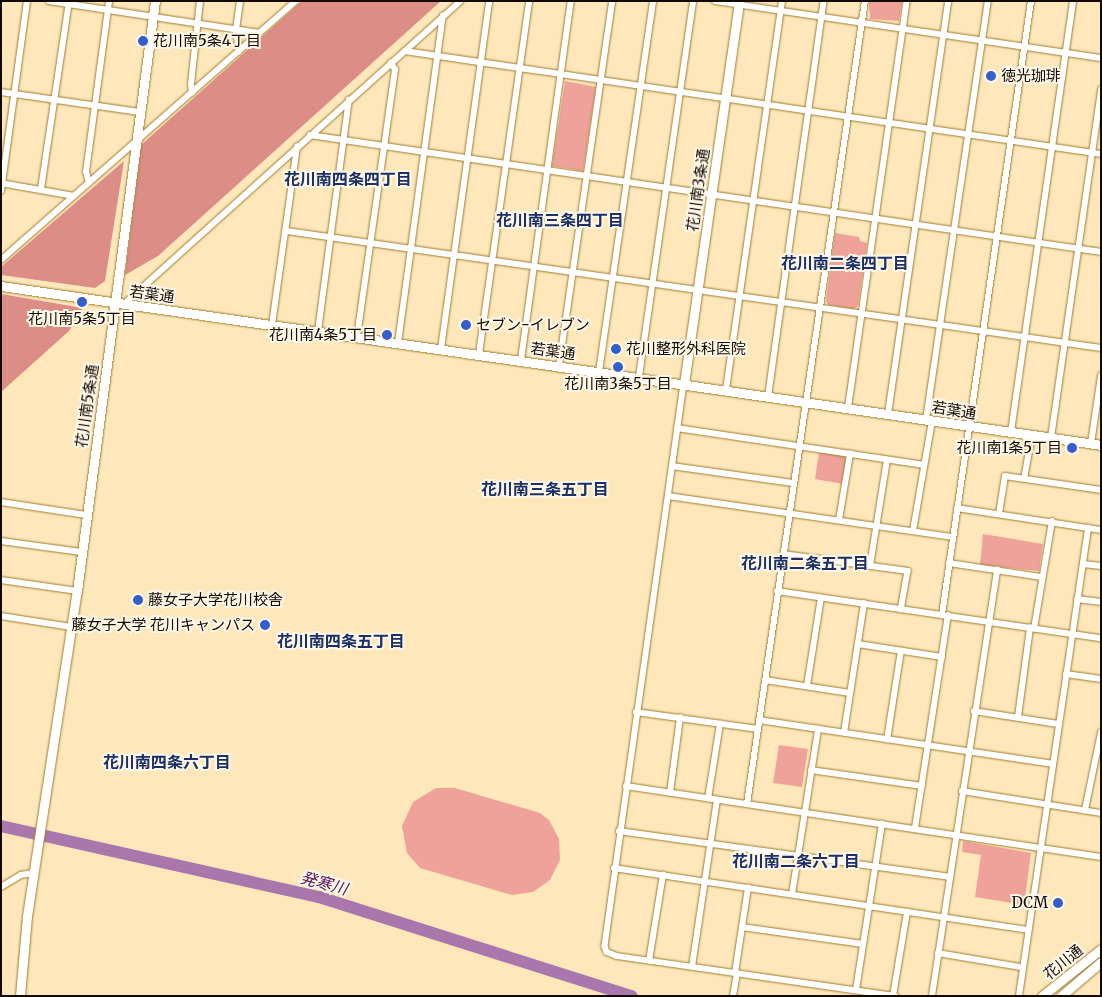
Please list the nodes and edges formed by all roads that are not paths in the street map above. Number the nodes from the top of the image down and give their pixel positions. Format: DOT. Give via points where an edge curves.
graph roads {
  1 [pos="27,1"];
  2 [pos="49,1"];
  3 [pos="109,1"];
  4 [pos="156,1"];
  5 [pos="200,1"];
  6 [pos="240,1"];
  7 [pos="296,1"];
  8 [pos="460,1"];
  9 [pos="489,1"];
  10 [pos="529,1"];
  11 [pos="571,1"];
  12 [pos="612,1"];
  13 [pos="653,1"];
  14 [pos="693,1"];
  15 [pos="715,1"];
  16 [pos="782,1"];
  17 [pos="824,1"];
  18 [pos="865,1"];
  19 [pos="907,1"];
  20 [pos="948,1"];
  21 [pos="988,1"];
  22 [pos="1030,1"];
  23 [pos="1073,1"];
  24 [pos="69,3"];
  25 [pos="738,3"];
  26 [pos="288,4"];
  27 [pos="108,10"];
  28 [pos="780,11"];
  29 [pos="443,16"];
  30 [pos="153,17"];
  31 [pos="822,17"];
  32 [pos="862,23"];
  33 [pos="197,24"];
  34 [pos="902,29"];
  35 [pos="236,30"];
  36 [pos="260,33"];
  37 [pos="943,35"];
  38 [pos="982,41"];
  39 [pos="1024,47"];
  40 [pos="405,51"];
  41 [pos="239,52"];
  42 [pos="1066,53"];
  43 [pos="439,58"];
  44 [pos="1101,58"];
  45 [pos="391,63"];
  46 [pos="480,64"];
  47 [pos="518,69"];
  48 [pos="560,75"];
  49 [pos="600,81"];
  50 [pos="641,87"];
  51 [pos="1101,90"];
  52 [pos="1,92"];
  53 [pos="679,92"];
  54 [pos="15,94"];
  55 [pos="192,94"];
  56 [pos="725,99"];
  57 [pos="55,100"];
  58 [pos="349,100"];
  59 [pos="767,105"];
  60 [pos="95,106"];
  61 [pos="807,111"];
  62 [pos="140,112"];
  63 [pos="848,117"];
  64 [pos="889,123"];
  65 [pos="930,129"];
  66 [pos="970,135"];
  67 [pos="310,136"];
  68 [pos="344,140"];
  69 [pos="1010,141"];
  70 [pos="135,145"];
  71 [pos="384,146"];
  72 [pos="297,147"];
  73 [pos="1052,147"];
  74 [pos="426,153"];
  75 [pos="1092,153"];
  76 [pos="1101,154"];
  77 [pos="467,159"];
  78 [pos="506,165"];
  79 [pos="548,171"];
  80 [pos="587,177"];
  81 [pos="2,183"];
  82 [pos="89,183"];
  83 [pos="628,183"];
  84 [pos="42,189"];
  85 [pos="667,189"];
  86 [pos="1,191"];
  87 [pos="711,195"];
  88 [pos="74,196"];
  89 [pos="753,202"];
  90 [pos="795,208"];
  91 [pos="835,214"];
  92 [pos="876,220"];
  93 [pos="915,225"];
  94 [pos="287,231"];
  95 [pos="955,231"];
  96 [pos="330,237"];
  97 [pos="996,237"];
  98 [pos="370,243"];
  99 [pos="1038,243"];
  100 [pos="413,249"];
  101 [pos="1076,249"];
  102 [pos="1101,252"];
  103 [pos="452,255"];
  104 [pos="1,260"];
  105 [pos="492,260"];
  106 [pos="532,266"];
  107 [pos="573,272"];
  108 [pos="612,278"];
  109 [pos="653,284"];
  110 [pos="1,286"];
  111 [pos="697,290"];
  112 [pos="740,296"];
  113 [pos="779,302"];
  114 [pos="120,303"];
  115 [pos="821,308"];
  116 [pos="862,314"];
  117 [pos="902,320"];
  118 [pos="272,325"];
  119 [pos="942,326"];
  120 [pos="318,332"];
  121 [pos="983,332"];
  122 [pos="357,337"];
  123 [pos="1022,337"];
  124 [pos="398,343"];
  125 [pos="1062,343"];
  126 [pos="1101,348"];
  127 [pos="441,349"];
  128 [pos="478,354"];
  129 [pos="521,360"];
  130 [pos="559,366"];
  131 [pos="599,372"];
  132 [pos="1101,376"];
  133 [pos="639,377"];
  134 [pos="684,384"];
  135 [pos="726,390"];
  136 [pos="768,397"];
  137 [pos="807,402"];
  138 [pos="848,408"];
  139 [pos="888,414"];
  140 [pos="929,420"];
  141 [pos="970,427"];
  142 [pos="678,428"];
  143 [pos="1011,432"];
  144 [pos="1032,435"];
  145 [pos="1051,438"];
  146 [pos="1091,444"];
  147 [pos="1101,445"];
  148 [pos="798,446"];
  149 [pos="850,454"];
  150 [pos="887,460"];
  151 [pos="924,465"];
  152 [pos="672,466"];
  153 [pos="1024,479"];
  154 [pos="793,482"];
  155 [pos="1101,490"];
  156 [pos="668,496"];
  157 [pos="1,502"];
  158 [pos="957,508"];
  159 [pos="789,512"];
  160 [pos="999,514"];
  161 [pos="86,515"];
  162 [pos="839,520"];
  163 [pos="1052,522"];
  164 [pos="875,525"];
  165 [pos="1088,528"];
  166 [pos="1101,530"];
  167 [pos="913,531"];
  168 [pos="953,537"];
  169 [pos="1,541"];
  170 [pos="81,552"];
  171 [pos="783,554"];
  172 [pos="950,563"];
  173 [pos="1083,564"];
  174 [pos="870,566"];
  175 [pos="1101,566"];
  176 [pos="997,570"];
  177 [pos="1042,577"];
  178 [pos="1,580"];
  179 [pos="77,592"];
  180 [pos="778,592"];
  181 [pos="822,598"];
  182 [pos="1077,599"];
  183 [pos="1101,602"];
  184 [pos="864,604"];
  185 [pos="901,609"];
  186 [pos="1,616"];
  187 [pos="945,616"];
  188 [pos="988,622"];
  189 [pos="72,627"];
  190 [pos="1032,628"];
  191 [pos="1072,634"];
  192 [pos="1101,638"];
  193 [pos="858,644"];
  194 [pos="901,651"];
  195 [pos="942,657"];
  196 [pos="1066,674"];
  197 [pos="1101,679"];
  198 [pos="765,680"];
  199 [pos="808,686"];
  200 [pos="850,692"];
  201 [pos="974,711"];
  202 [pos="636,712"];
  203 [pos="1018,717"];
  204 [pos="680,718"];
  205 [pos="759,720"];
  206 [pos="720,724"];
  207 [pos="1058,724"];
  208 [pos="758,729"];
  209 [pos="818,729"];
  210 [pos="844,733"];
  211 [pos="1101,734"];
  212 [pos="887,740"];
  213 [pos="928,746"];
  214 [pos="967,753"];
  215 [pos="1052,764"];
  216 [pos="811,770"];
  217 [pos="626,786"];
  218 [pos="922,786"];
  219 [pos="962,791"];
  220 [pos="670,793"];
  221 [pos="708,798"];
  222 [pos="717,800"];
  223 [pos="747,804"];
  224 [pos="1046,804"];
  225 [pos="1085,810"];
  226 [pos="805,813"];
  227 [pos="1101,813"];
  228 [pos="882,824"];
  229 [pos="915,828"];
  230 [pos="619,831"];
  231 [pos="955,834"];
  232 [pos="711,844"];
  233 [pos="1039,847"];
  234 [pos="1100,854"];
  235 [pos="798,856"];
  236 [pos="874,866"];
  237 [pos="614,868"];
  238 [pos="33,873"];
  239 [pos="663,875"];
  240 [pos="949,877"];
  241 [pos="705,882"];
  242 [pos="1,887"];
  243 [pos="748,888"];
  244 [pos="792,894"];
  245 [pos="869,906"];
  246 [pos="907,912"];
  247 [pos="943,917"];
  248 [pos="742,927"];
  249 [pos="1027,930"];
  250 [pos="863,944"];
  251 [pos="1101,949"];
  252 [pos="938,953"];
  253 [pos="649,961"];
  254 [pos="1101,962"];
  255 [pos="692,967"];
  256 [pos="1021,967"];
  257 [pos="736,973"];
  258 [pos="856,990"];
  259 [pos="1058,993"];
  260 [pos="20,996"];
  261 [pos="733,996"];
  262 [pos="894,996"];
  263 [pos="932,996"];
  264 [pos="1019,996"];
  265 [pos="1042,996"];
  1 -- 54 [label="street"];
  2 -- 24 [label="street"];
  3 -- 27 [label="street"];
  4 -- 30 [label="street, 花川南5条通"];
  5 -- 33 [label="street"];
  6 -- 35 [label="street"];
  7 -- 26 [label="street"];
  8 -- 29 [label="street"];
  9 -- 46 [label="street"];
  10 -- 47 [label="street"];
  11 -- 48 [label="street"];
  12 -- 49 [label="street"];
  13 -- 50 [label="street"];
  14 -- 53 [label="street"];
  15 -- 25 [label="street"];
  16 -- 28 [label="street"];
  17 -- 31 [label="street"];
  18 -- 32 [label="street"];
  19 -- 34 [label="street"];
  20 -- 37 [label="street"];
  21 -- 38 [label="street"];
  22 -- 39 [label="street"];
  23 -- 42 [label="street"];
  24 -- 27 [label="street"];
  24 -- 57 [label="street"];
  25 -- 28 [label="street"];
  25 -- 56 [label="street, 花川南3条通"];
  26 -- 36 [label="street"];
  27 -- 30 [label="street"];
  27 -- 60 [label="street"];
  28 -- 31 [label="street"];
  28 -- 59 [label="street"];
  29 -- 40 [label="street"];
  29 -- 43 [label="street"];
  30 -- 33 [label="street"];
  30 -- 62 [label="street, 花川南5条通"];
  31 -- 32 [label="street"];
  31 -- 61 [label="street"];
  32 -- 34 [label="street"];
  32 -- 63 [label="street"];
  33 -- 35 [label="street"];
  33 -- 55 [label="street" via="190,84"];
  34 -- 37 [label="street"];
  34 -- 64 [label="street"];
  35 -- 36 [label="street"];
  35 -- 41 [label="street"];
  36 -- 41 [label="street"];
  37 -- 38 [label="street"];
  37 -- 65 [label="street"];
  38 -- 39 [label="street"];
  38 -- 66 [label="street"];
  39 -- 42 [label="street"];
  39 -- 69 [label="street"];
  40 -- 43 [label="street"];
  40 -- 45 [label="street"];
  41 -- 55 [label="street"];
  42 -- 44 [label="street"];
  42 -- 73 [label="street"];
  43 -- 46 [label="street"];
  43 -- 74 [label="street"];
  45 -- 58 [label="street"];
  45 -- 71 [label="street" via="395,70"];
  46 -- 47 [label="street"];
  46 -- 77 [label="street"];
  47 -- 48 [label="street"];
  47 -- 78 [label="street"];
  48 -- 49 [label="street"];
  48 -- 79 [label="street"];
  49 -- 50 [label="street"];
  49 -- 80 [label="street"];
  50 -- 53 [label="street"];
  50 -- 83 [label="street"];
  51 -- 75 [label="street"];
  52 -- 54 [label="street"];
  53 -- 56 [label="street"];
  53 -- 85 [label="street"];
  54 -- 57 [label="street"];
  54 -- 81 [label="street"];
  55 -- 70 [label="street"];
  56 -- 59 [label="street"];
  56 -- 87 [label="street, 花川南3条通"];
  57 -- 60 [label="street"];
  57 -- 84 [label="street"];
  58 -- 67 [label="street"];
  58 -- 68 [label="street"];
  59 -- 61 [label="street"];
  59 -- 89 [label="street"];
  60 -- 62 [label="street"];
  60 -- 82 [label="street" via="86,172"];
  61 -- 63 [label="street"];
  61 -- 90 [label="street"];
  62 -- 70 [label="street, 花川南5条通"];
  63 -- 64 [label="street"];
  63 -- 91 [label="street"];
  64 -- 65 [label="street"];
  64 -- 92 [label="street"];
  65 -- 66 [label="street"];
  65 -- 93 [label="street"];
  66 -- 69 [label="street"];
  66 -- 95 [label="street"];
  67 -- 68 [label="street"];
  67 -- 72 [label="street"];
  68 -- 71 [label="street"];
  68 -- 96 [label="street"];
  69 -- 73 [label="street"];
  69 -- 97 [label="street"];
  70 -- 82 [label="street"];
  70 -- 114 [label="street, 花川南5条通"];
  71 -- 74 [label="street"];
  71 -- 98 [label="street"];
  72 -- 94 [label="street"];
  72 -- 114 [label="street"];
  73 -- 75 [label="street"];
  73 -- 99 [label="street"];
  74 -- 77 [label="street"];
  74 -- 100 [label="street"];
  75 -- 76 [label="street"];
  75 -- 101 [label="street"];
  77 -- 78 [label="street"];
  77 -- 103 [label="street"];
  78 -- 79 [label="street"];
  78 -- 105 [label="street"];
  79 -- 80 [label="street"];
  79 -- 106 [label="street"];
  80 -- 83 [label="street"];
  80 -- 107 [label="street"];
  81 -- 84 [label="street"];
  81 -- 86 [label="street"];
  82 -- 88 [label="street"];
  83 -- 85 [label="street"];
  83 -- 108 [label="street"];
  84 -- 88 [label="street"];
  85 -- 87 [label="street"];
  85 -- 109 [label="street"];
  87 -- 89 [label="street"];
  87 -- 111 [label="street, 花川南3条通"];
  88 -- 104 [label="street"];
  89 -- 90 [label="street"];
  89 -- 112 [label="street"];
  90 -- 91 [label="street"];
  90 -- 113 [label="street"];
  91 -- 92 [label="street"];
  91 -- 115 [label="street"];
  92 -- 93 [label="street"];
  92 -- 116 [label="street"];
  93 -- 95 [label="street"];
  93 -- 117 [label="street"];
  94 -- 96 [label="street"];
  94 -- 118 [label="street"];
  95 -- 97 [label="street"];
  95 -- 119 [label="street"];
  96 -- 98 [label="street"];
  96 -- 120 [label="street"];
  97 -- 99 [label="street"];
  97 -- 121 [label="street"];
  98 -- 100 [label="street"];
  98 -- 122 [label="street"];
  99 -- 101 [label="street"];
  99 -- 123 [label="street"];
  100 -- 103 [label="street"];
  100 -- 124 [label="street"];
  101 -- 102 [label="street"];
  101 -- 125 [label="street"];
  103 -- 105 [label="street"];
  103 -- 127 [label="street"];
  105 -- 106 [label="street"];
  105 -- 128 [label="street"];
  106 -- 107 [label="street"];
  106 -- 129 [label="street"];
  107 -- 108 [label="street"];
  107 -- 130 [label="street"];
  108 -- 109 [label="street"];
  108 -- 131 [label="street"];
  109 -- 111 [label="street"];
  109 -- 133 [label="street"];
  110 -- 114 [label="street, 若葉通"];
  111 -- 112 [label="street"];
  111 -- 134 [label="street, 花川南3条通"];
  112 -- 113 [label="street"];
  112 -- 135 [label="street"];
  113 -- 115 [label="street"];
  113 -- 136 [label="street"];
  114 -- 118 [label="street, 若葉通"];
  114 -- 161 [label="street, 花川南5条通"];
  115 -- 116 [label="street"];
  115 -- 137 [label="street"];
  116 -- 117 [label="street"];
  116 -- 138 [label="street"];
  117 -- 119 [label="street"];
  117 -- 139 [label="street"];
  118 -- 120 [label="street, 若葉通"];
  119 -- 121 [label="street"];
  119 -- 140 [label="street"];
  120 -- 122 [label="street, 若葉通"];
  121 -- 123 [label="street"];
  121 -- 141 [label="street"];
  122 -- 124 [label="street, 若葉通"];
  123 -- 125 [label="street"];
  123 -- 143 [label="street"];
  124 -- 127 [label="street, 若葉通"];
  125 -- 126 [label="street"];
  125 -- 145 [label="street"];
  127 -- 128 [label="street, 若葉通"];
  128 -- 129 [label="street, 若葉通"];
  129 -- 130 [label="street, 若葉通"];
  130 -- 131 [label="street, 若葉通"];
  131 -- 133 [label="street, 若葉通"];
  132 -- 146 [label="street"];
  133 -- 134 [label="street, 若葉通"];
  134 -- 135 [label="street, 若葉通"];
  134 -- 142 [label="street"];
  135 -- 136 [label="street, 若葉通"];
  136 -- 137 [label="street, 若葉通"];
  137 -- 138 [label="street, 若葉通"];
  137 -- 148 [label="street"];
  138 -- 139 [label="street, 若葉通"];
  139 -- 140 [label="street, 若葉通"];
  140 -- 141 [label="street, 若葉通"];
  140 -- 151 [label="street"];
  141 -- 143 [label="street, 若葉通"];
  141 -- 158 [label="street"];
  142 -- 148 [label="street"];
  142 -- 152 [label="street"];
  143 -- 144 [label="street, 若葉通"];
  144 -- 145 [label="street, 若葉通"];
  144 -- 153 [label="street"];
  145 -- 146 [label="street, 若葉通"];
  146 -- 147 [label="street, 若葉通"];
  148 -- 149 [label="street"];
  148 -- 154 [label="street"];
  149 -- 150 [label="street"];
  149 -- 162 [label="street"];
  150 -- 151 [label="street"];
  150 -- 164 [label="street"];
  151 -- 167 [label="street"];
  152 -- 154 [label="street"];
  152 -- 156 [label="street"];
  153 -- 155 [label="street"];
  153 -- 160 [label="street" via="1006,476"];
  154 -- 159 [label="street"];
  156 -- 159 [label="street"];
  156 -- 202 [label="street"];
  157 -- 161 [label="street"];
  158 -- 160 [label="street"];
  158 -- 168 [label="street"];
  159 -- 162 [label="street"];
  159 -- 171 [label="street"];
  160 -- 163 [label="street"];
  161 -- 170 [label="street, 花川南5条通"];
  162 -- 164 [label="street"];
  163 -- 165 [label="street"];
  163 -- 177 [label="street"];
  164 -- 167 [label="street"];
  164 -- 174 [label="street"];
  165 -- 166 [label="street"];
  165 -- 173 [label="street"];
  167 -- 168 [label="street"];
  168 -- 172 [label="street"];
  169 -- 170 [label="street"];
  170 -- 179 [label="street, 花川南5条通"];
  171 -- 174 [label="street"];
  171 -- 180 [label="street"];
  172 -- 176 [label="street"];
  172 -- 187 [label="street"];
  173 -- 175 [label="street"];
  173 -- 182 [label="street"];
  174 -- 185 [label="street" via="908,571"];
  176 -- 177 [label="street"];
  176 -- 188 [label="street"];
  177 -- 190 [label="street"];
  178 -- 179 [label="street"];
  179 -- 189 [label="street, 花川南5条通"];
  180 -- 181 [label="street"];
  180 -- 198 [label="street"];
  181 -- 184 [label="street"];
  181 -- 199 [label="street"];
  182 -- 183 [label="street"];
  182 -- 191 [label="street"];
  184 -- 185 [label="street"];
  184 -- 193 [label="street"];
  185 -- 187 [label="street"];
  186 -- 189 [label="street"];
  187 -- 188 [label="street"];
  187 -- 195 [label="street"];
  188 -- 190 [label="street"];
  188 -- 201 [label="street"];
  189 -- 238 [label="street, 花川南5条通"];
  190 -- 191 [label="street"];
  190 -- 203 [label="street"];
  191 -- 192 [label="street"];
  191 -- 196 [label="street"];
  193 -- 194 [label="street"];
  193 -- 200 [label="street"];
  194 -- 195 [label="street"];
  194 -- 212 [label="street"];
  195 -- 213 [label="street"];
  196 -- 197 [label="street"];
  196 -- 207 [label="street"];
  198 -- 199 [label="street"];
  198 -- 205 [label="street"];
  199 -- 200 [label="street"];
  200 -- 210 [label="street"];
  201 -- 203 [label="street"];
  201 -- 214 [label="street"];
  202 -- 204 [label="street"];
  202 -- 217 [label="street"];
  203 -- 207 [label="street"];
  204 -- 206 [label="street"];
  204 -- 220 [label="street"];
  205 -- 208 [label="street"];
  205 -- 209 [label="street"];
  206 -- 208 [label="street"];
  206 -- 221 [label="street"];
  207 -- 215 [label="street"];
  208 -- 223 [label="street"];
  209 -- 210 [label="street"];
  209 -- 216 [label="street"];
  210 -- 212 [label="street"];
  211 -- 225 [label="street"];
  212 -- 213 [label="street"];
  213 -- 214 [label="street"];
  213 -- 218 [label="street"];
  214 -- 215 [label="street"];
  214 -- 219 [label="street"];
  215 -- 224 [label="street"];
  216 -- 218 [label="street"];
  216 -- 226 [label="street"];
  217 -- 220 [label="street"];
  217 -- 230 [label="street"];
  218 -- 229 [label="street"];
  219 -- 224 [label="street"];
  219 -- 231 [label="street"];
  220 -- 221 [label="street"];
  221 -- 222 [label="street"];
  222 -- 223 [label="street"];
  222 -- 232 [label="street"];
  223 -- 226 [label="street"];
  224 -- 225 [label="street"];
  224 -- 233 [label="street"];
  225 -- 227 [label="street"];
  226 -- 228 [label="street"];
  226 -- 235 [label="street"];
  228 -- 229 [label="street"];
  228 -- 236 [label="street"];
  229 -- 231 [label="street"];
  230 -- 232 [label="street"];
  230 -- 237 [label="street"];
  231 -- 233 [label="street"];
  231 -- 240 [label="street"];
  232 -- 235 [label="street"];
  232 -- 241 [label="street"];
  233 -- 234 [label="street"];
  233 -- 249 [label="street"];
  235 -- 236 [label="street"];
  235 -- 244 [label="street"];
  236 -- 240 [label="street"];
  236 -- 245 [label="street"];
  237 -- 239 [label="street"];
  237 -- 253 [label="street" via="604,946 607,952 617,956"];
  238 -- 242 [label="street" via="21,875"];
  238 -- 260 [label="street"];
  239 -- 241 [label="street"];
  239 -- 253 [label="street"];
  240 -- 247 [label="street"];
  241 -- 243 [label="street"];
  241 -- 255 [label="street"];
  243 -- 244 [label="street"];
  243 -- 248 [label="street"];
  244 -- 245 [label="street"];
  245 -- 246 [label="street"];
  245 -- 250 [label="street"];
  246 -- 247 [label="street"];
  246 -- 262 [label="street"];
  247 -- 249 [label="street"];
  247 -- 252 [label="street"];
  248 -- 250 [label="street"];
  248 -- 257 [label="street"];
  249 -- 256 [label="street"];
  250 -- 258 [label="street"];
  251 -- 259 [label="street, 花川通"];
  252 -- 256 [label="street"];
  252 -- 263 [label="street"];
  253 -- 255 [label="street"];
  254 -- 259 [label="street, 花川通"];
  255 -- 257 [label="street"];
  256 -- 264 [label="street"];
  257 -- 258 [label="street"];
  257 -- 261 [label="street"];
  258 -- 262 [label="street"];
  259 -- 265 [label="street, 花川通"];
}
